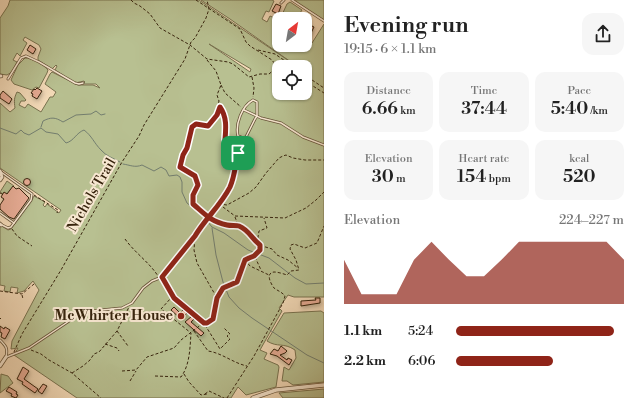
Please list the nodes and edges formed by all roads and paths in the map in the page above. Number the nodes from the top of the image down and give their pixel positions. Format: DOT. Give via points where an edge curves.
graph roads {
  1 [pos="131,0"];
  2 [pos="196,0"];
  3 [pos="207,0"];
  4 [pos="284,0"];
  5 [pos="292,0"];
  6 [pos="281,3"];
  7 [pos="209,9"];
  8 [pos="324,21"];
  9 [pos="190,45"];
  10 [pos="257,50"];
  11 [pos="207,60"];
  12 [pos="272,60"];
  13 [pos="284,60"];
  14 [pos="272,72"];
  15 [pos="252,77"];
  16 [pos="8,80"];
  17 [pos="312,80"];
  18 [pos="83,83"];
  19 [pos="221,84"];
  20 [pos="312,85"];
  21 [pos="324,88"];
  22 [pos="219,91"];
  23 [pos="225,93"];
  24 [pos="324,93"];
  25 [pos="253,100"];
  26 [pos="220,107"];
  27 [pos="244,110"];
  28 [pos="257,116"];
  29 [pos="243,138"];
  30 [pos="324,145"];
  31 [pos="238,153"];
  32 [pos="324,160"];
  33 [pos="0,172"];
  34 [pos="0,180"];
  35 [pos="324,192"];
  36 [pos="0,193"];
  37 [pos="2,194"];
  38 [pos="32,194"];
  39 [pos="219,204"];
  40 [pos="0,213"];
  41 [pos="57,213"];
  42 [pos="235,216"];
  43 [pos="264,218"];
  44 [pos="208,219"];
  45 [pos="14,223"];
  46 [pos="1,224"];
  47 [pos="238,225"];
  48 [pos="324,226"];
  49 [pos="11,227"];
  50 [pos="195,236"];
  51 [pos="125,240"];
  52 [pos="256,243"];
  53 [pos="260,245"];
  54 [pos="32,246"];
  55 [pos="255,256"];
  56 [pos="245,260"];
  57 [pos="299,270"];
  58 [pos="261,272"];
  59 [pos="270,275"];
  60 [pos="162,277"];
  61 [pos="160,278"];
  62 [pos="34,284"];
  63 [pos="0,291"];
  64 [pos="22,294"];
  65 [pos="173,296"];
  66 [pos="23,298"];
  67 [pos="217,298"];
  68 [pos="132,303"];
  69 [pos="204,323"];
  70 [pos="224,328"];
  71 [pos="117,331"];
  72 [pos="194,331"];
  73 [pos="190,333"];
  74 [pos="0,340"];
  75 [pos="34,344"];
  76 [pos="105,344"];
  77 [pos="16,346"];
  78 [pos="128,346"];
  79 [pos="26,349"];
  80 [pos="119,351"];
  81 [pos="37,352"];
  82 [pos="13,354"];
  83 [pos="6,356"];
  84 [pos="0,366"];
  85 [pos="247,366"];
  86 [pos="136,370"];
  87 [pos="122,371"];
  88 [pos="72,373"];
  89 [pos="184,373"];
  90 [pos="155,376"];
  91 [pos="130,382"];
  92 [pos="324,385"];
  93 [pos="207,394"];
  94 [pos="205,395"];
  95 [pos="101,398"];
  96 [pos="224,398"];
  97 [pos="227,398"];
  98 [pos="254,398"];
  1 -- 9 [label="path" via="150,14 160,28"];
  2 -- 7 [label="path"];
  3 -- 7 [label="path"];
  4 -- 6 [label="lane"];
  5 -- 8 [label="lane"];
  7 -- 9 [label="path, Nichols Trail"];
  7 -- 10 [label="path" via="240,29 246,42"];
  9 -- 11 [label="path"];
  9 -- 77 [label="path, Nichols Trail" via="185,59 122,162"];
  10 -- 12 [label="path"];
  10 -- 13 [label="path" via="275,54"];
  11 -- 15 [label="path" via="228,62"];
  11 -- 19 [label="path" via="216,71"];
  14 -- 15 [label="path"];
  15 -- 25 [label="path"];
  16 -- 18 [label="lane" via="21,58 26,56 75,83"];
  17 -- 21 [label="path"];
  19 -- 22 [label="path"];
  19 -- 23 [label="path"];
  20 -- 24 [label="path"];
  22 -- 23 [label="path"];
  22 -- 26 [label="path" via="217,95"];
  23 -- 27 [label="path"];
  25 -- 27 [label="lane"];
  25 -- 28 [label="lane" via="257,102"];
  26 -- 31 [label="path" via="225,114 225,140"];
  26 -- 44 [label="path" via="208,126 196,124 192,127 180,167 195,176 198,185 193,195 193,204"];
  27 -- 28 [label="lane"];
  27 -- 29 [label="lane" via="237,131 238,136"];
  28 -- 29 [label="lane"];
  28 -- 30 [label="lane" via="281,123 303,137"];
  29 -- 31 [label="path"];
  31 -- 39 [label="path" via="230,187"];
  32 -- 39 [label="path" via="283,156 266,172 249,194 227,204"];
  33 -- 34 [label="street"];
  33 -- 38 [label="lane"];
  35 -- 43 [label="path" via="299,212 285,218"];
  36 -- 37 [label="path"];
  38 -- 41 [label="path" via="58,210"];
  38 -- 45 [label="lane" via="31,200"];
  39 -- 42 [label="path"];
  39 -- 44 [label="path"];
  40 -- 45 [label="lane"];
  42 -- 43 [label="path"];
  42 -- 47 [label="path"];
  43 -- 52 [label="path" via="267,228 259,231"];
  44 -- 47 [label="path" via="227,225"];
  44 -- 50 [label="path"];
  45 -- 49 [label="lane"];
  46 -- 49 [label="lane"];
  47 -- 52 [label="path" via="249,233"];
  48 -- 57 [label="path" via="317,243 305,248 291,245 290,249"];
  49 -- 54 [label="path" via="17,236"];
  50 -- 60 [label="path"];
  50 -- 67 [label="path" via="196,259"];
  51 -- 61 [label="path"];
  52 -- 53 [label="path"];
  53 -- 55 [label="path"];
  53 -- 57 [label="path" via="272,249"];
  55 -- 56 [label="path"];
  55 -- 58 [label="path"];
  56 -- 58 [label="path"];
  56 -- 67 [label="path" via="237,282 223,288"];
  57 -- 59 [label="path" via="287,275 275,272"];
  58 -- 59 [label="path"];
  59 -- 85 [label="path" via="275,289 285,296"];
  60 -- 61 [label="lane"];
  60 -- 65 [label="lane"];
  61 -- 68 [label="lane" via="143,288"];
  62 -- 64 [label="path"];
  63 -- 64 [label="path"];
  64 -- 66 [label="path"];
  65 -- 69 [label="lane"];
  65 -- 73 [label="path" via="161,309"];
  67 -- 69 [label="path" via="213,319"];
  68 -- 71 [label="path"];
  68 -- 75 [label="lane" via="122,308 92,311 74,317"];
  69 -- 70 [label="path" via="220,349 230,339 230,334"];
  69 -- 72 [label="path"];
  71 -- 76 [label="path"];
  71 -- 78 [label="path"];
  72 -- 73 [label="path"];
  72 -- 85 [label="path" via="208,351"];
  73 -- 86 [label="path" via="174,348 147,357"];
  73 -- 89 [label="path" via="190,350"];
  74 -- 83 [label="lane" via="6,345"];
  75 -- 79 [label="lane"];
  75 -- 81 [label="path"];
  76 -- 80 [label="path"];
  76 -- 88 [label="path" via="90,360"];
  77 -- 79 [label="path"];
  77 -- 82 [label="path, Nichols Trail"];
  79 -- 81 [label="path"];
  79 -- 82 [label="lane"];
  81 -- 88 [label="path"];
  82 -- 83 [label="lane"];
  83 -- 84 [label="street"];
  85 -- 97 [label="path"];
  86 -- 87 [label="path"];
  86 -- 91 [label="path"];
  88 -- 95 [label="path"];
  89 -- 90 [label="path" via="181,377"];
  89 -- 94 [label="path" via="201,395"];
  92 -- 98 [label="street" via="276,390"];
  93 -- 94 [label="path"];
  94 -- 96 [label="path" via="209,391"];
}
